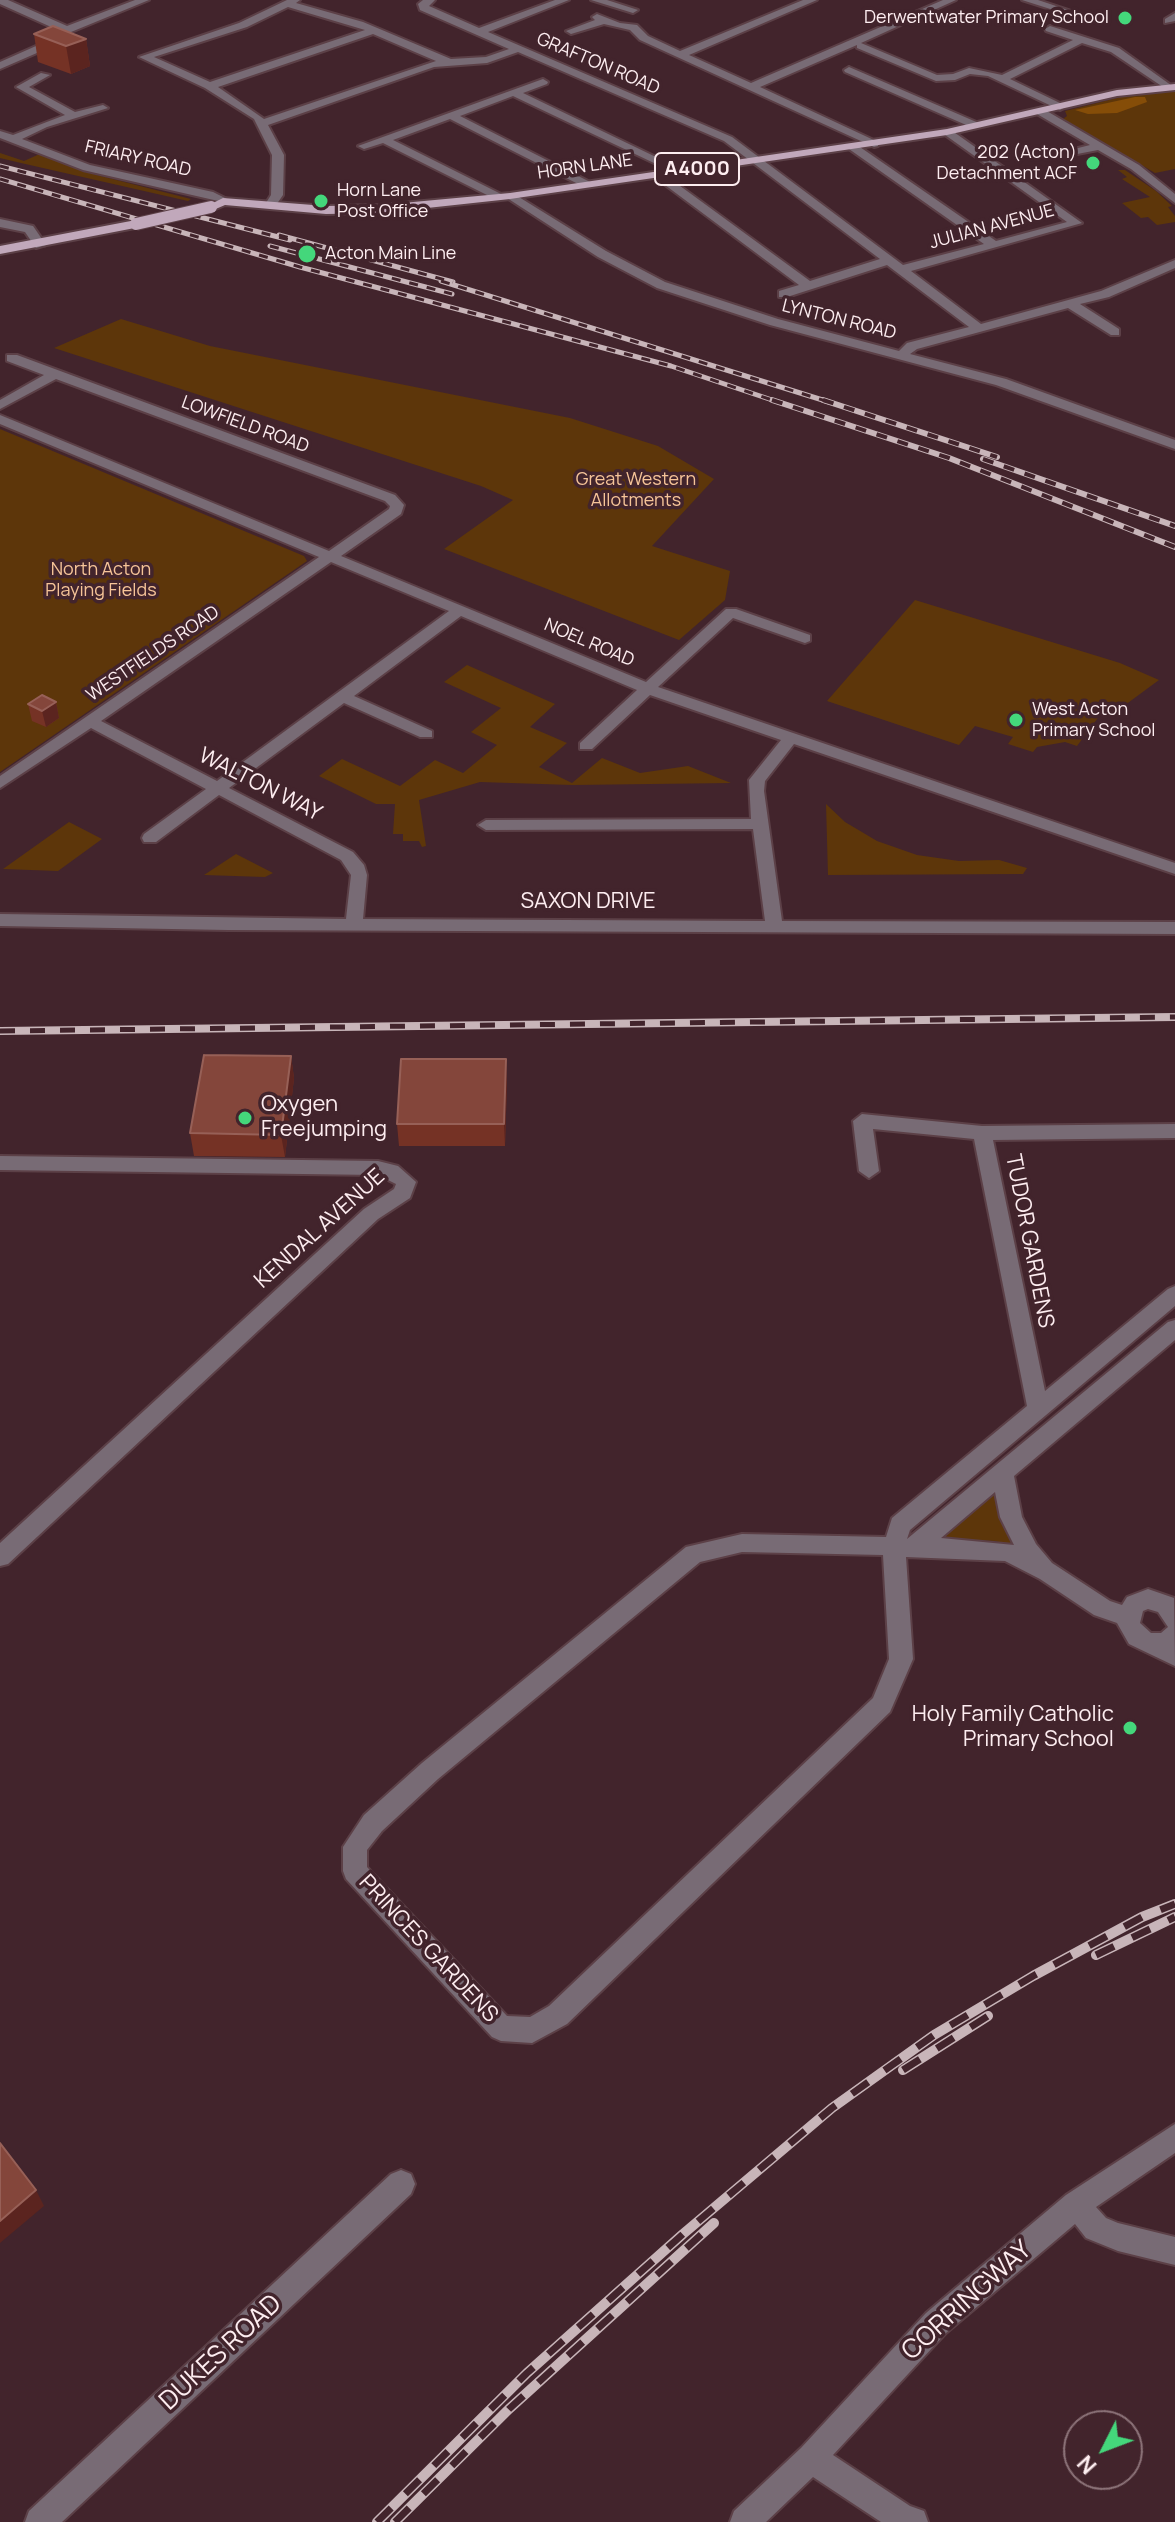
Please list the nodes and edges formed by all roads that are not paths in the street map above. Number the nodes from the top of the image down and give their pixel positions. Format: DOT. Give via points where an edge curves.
graph roads {
  1 [pos="0,0"];
  2 [pos="144,0"];
  3 [pos="564,0"];
  4 [pos="596,0"];
  5 [pos="641,0"];
  6 [pos="812,0"];
  7 [pos="951,0"];
  8 [pos="1027,0"];
  9 [pos="291,2"];
  10 [pos="426,2"];
  11 [pos="633,10"];
  12 [pos="1066,11"];
  13 [pos="633,27"];
  14 [pos="1050,29"];
  15 [pos="67,30"];
  16 [pos="375,30"];
  17 [pos="480,31"];
  18 [pos="571,31"];
  19 [pos="1082,39"];
  20 [pos="861,46"];
  21 [pos="518,49"];
  22 [pos="681,54"];
  23 [pos="448,62"];
  24 [pos="0,66"];
  25 [pos="849,70"];
  26 [pos="45,75"];
  27 [pos="1001,79"];
  28 [pos="543,82"];
  29 [pos="209,86"];
  30 [pos="751,87"];
  31 [pos="1173,87"];
  32 [pos="513,92"];
  33 [pos="1060,107"];
  34 [pos="103,108"];
  35 [pos="1041,112"];
  36 [pos="450,115"];
  37 [pos="74,116"];
  38 [pos="263,123"];
  39 [pos="977,126"];
  40 [pos="947,132"];
  41 [pos="0,134"];
  42 [pos="13,139"];
  43 [pos="383,139"];
  44 [pos="874,144"];
  45 [pos="364,146"];
  46 [pos="1100,146"];
  47 [pos="853,147"];
  48 [pos="1055,157"];
  49 [pos="757,161"];
  50 [pos="679,171"];
  51 [pos="657,174"];
  52 [pos="588,185"];
  53 [pos="505,197"];
  54 [pos="1175,200"];
  55 [pos="217,204"];
  56 [pos="270,206"];
  57 [pos="0,223"];
  58 [pos="40,245"];
  59 [pos="994,245"];
  60 [pos="0,250"];
  61 [pos="890,260"];
  62 [pos="1175,264"];
  63 [pos="903,269"];
  64 [pos="808,286"];
  65 [pos="783,294"];
  66 [pos="1071,304"];
  67 [pos="979,328"];
  68 [pos="1115,332"];
  69 [pos="903,354"];
  70 [pos="12,358"];
  71 [pos="55,374"];
  72 [pos="0,405"];
  73 [pos="0,419"];
  74 [pos="1175,445"];
  75 [pos="328,557"];
  76 [pos="459,611"];
  77 [pos="805,638"];
  78 [pos="648,689"];
  79 [pos="342,696"];
  80 [pos="89,721"];
  81 [pos="426,734"];
  82 [pos="791,738"];
  83 [pos="586,746"];
  84 [pos="0,783"];
  85 [pos="217,788"];
  86 [pos="762,824"];
  87 [pos="486,825"];
  88 [pos="150,838"];
  89 [pos="1175,869"];
  90 [pos="0,920"];
  91 [pos="354,923"];
  92 [pos="774,925"];
  93 [pos="1175,928"];
  94 [pos="1175,1131"];
  95 [pos="982,1133"];
  96 [pos="0,1163"];
  97 [pos="869,1171"];
  98 [pos="1175,1294"];
  99 [pos="1175,1328"];
  100 [pos="1038,1407"];
  101 [pos="1019,1424"];
  102 [pos="1040,1441"];
  103 [pos="1003,1474"];
  104 [pos="903,1548"];
  105 [pos="0,1557"];
  106 [pos="1048,1572"];
  107 [pos="1172,1608"];
  108 [pos="1127,1617"];
  109 [pos="1166,1644"];
  110 [pos="1175,2137"];
  111 [pos="401,2184"];
  112 [pos="1076,2205"];
  113 [pos="1175,2251"];
  114 [pos="811,2458"];
  115 [pos="40,2522"];
  116 [pos="745,2522"];
  117 [pos="913,2522"];
  1 -- 15 [label="street"];
  2 -- 15 [label="street"];
  3 -- 17 [label="street"];
  4 -- 11 [label="street"];
  5 -- 11 [label="street"];
  6 -- 22 [label="street"];
  7 -- 30 [label="street"];
  8 -- 12 [label="street"];
  9 -- 16 [label="street"];
  9 -- 29 [label="street" via="243,25 144,57"];
  10 -- 17 [label="street, GRAFTON ROAD" via="424,8"];
  11 -- 13 [label="street"];
  13 -- 18 [label="street" via="600,19"];
  13 -- 22 [label="street" via="644,38"];
  14 -- 19 [label="street"];
  15 -- 24 [label="street"];
  16 -- 23 [label="street"];
  16 -- 29 [label="street"];
  17 -- 21 [label="street, GRAFTON ROAD"];
  19 -- 27 [label="street"];
  19 -- 31 [label="street" via="1115,50"];
  20 -- 27 [label="street" via="936,78 978,71"];
  21 -- 23 [label="street" via="487,60"];
  21 -- 49 [label="street, GRAFTON ROAD" via="728,139"];
  22 -- 30 [label="street"];
  23 -- 38 [label="street"];
  25 -- 39 [label="street"];
  26 -- 37 [label="street" via="21,87"];
  27 -- 33 [label="street"];
  28 -- 32 [label="street"];
  29 -- 38 [label="street"];
  30 -- 44 [label="street"];
  31 -- 33 [label="main road, HORN LANE / A4000"];
  32 -- 36 [label="street"];
  32 -- 50 [label="street"];
  33 -- 35 [label="main road, HORN LANE / A4000"];
  34 -- 37 [label="street"];
  35 -- 39 [label="main road, HORN LANE / A4000"];
  35 -- 46 [label="street"];
  36 -- 43 [label="street"];
  36 -- 52 [label="street"];
  37 -- 42 [label="street"];
  38 -- 56 [label="street" via="278,155 277,195"];
  39 -- 40 [label="main road, HORN LANE / A4000"];
  40 -- 44 [label="main road, HORN LANE / A4000"];
  40 -- 59 [label="street, JULIAN AVENUE" via="1076,223"];
  41 -- 42 [label="street, FRIARY ROAD"];
  42 -- 55 [label="street, FRIARY ROAD" via="87,168 209,194"];
  43 -- 45 [label="street"];
  43 -- 53 [label="street, LYNTON ROAD"];
  44 -- 47 [label="main road, HORN LANE / A4000"];
  46 -- 48 [label="street"];
  46 -- 54 [label="street"];
  47 -- 49 [label="main road, HORN LANE / A4000"];
  47 -- 59 [label="street"];
  49 -- 50 [label="main road, HORN LANE / A4000"];
  49 -- 61 [label="street, GRAFTON ROAD"];
  50 -- 51 [label="main road, HORN LANE / A4000"];
  51 -- 52 [label="main road, HORN LANE / A4000"];
  51 -- 64 [label="street"];
  52 -- 53 [label="main road, HORN LANE / A4000"];
  53 -- 56 [label="main road, HORN LANE / A4000" via="381,209"];
  53 -- 69 [label="street, LYNTON ROAD" via="661,285 759,318"];
  55 -- 56 [label="main road, HORN LANE / A4000"];
  55 -- 58 [label="main road, HORN LANE / A4000, bridge"];
  57 -- 58 [label="street" via="29,229"];
  58 -- 60 [label="main road, HORN LANE / A4000"];
  59 -- 63 [label="street, JULIAN AVENUE"];
  61 -- 63 [label="street, GRAFTON ROAD"];
  61 -- 64 [label="street"];
  62 -- 66 [label="street"];
  63 -- 67 [label="street, GRAFTON ROAD"];
  64 -- 65 [label="street"];
  66 -- 67 [label="street"];
  66 -- 68 [label="street"];
  67 -- 69 [label="street" via="912,346"];
  69 -- 74 [label="street, LYNTON ROAD" via="1029,391"];
  70 -- 71 [label="street"];
  71 -- 72 [label="street"];
  71 -- 75 [label="street, LOWFIELD ROAD" via="390,498 397,505 396,511"];
  73 -- 75 [label="street, NOEL ROAD"];
  75 -- 76 [label="street, NOEL ROAD"];
  75 -- 80 [label="street, WESTFIELDS ROAD"];
  76 -- 78 [label="street, NOEL ROAD"];
  76 -- 79 [label="street"];
  77 -- 78 [label="street" via="731,612"];
  78 -- 82 [label="street, NOEL ROAD"];
  78 -- 83 [label="street"];
  79 -- 81 [label="street"];
  79 -- 85 [label="street"];
  80 -- 84 [label="street, WESTFIELDS ROAD"];
  80 -- 85 [label="street, WALTON WAY"];
  82 -- 86 [label="street" via="757,780"];
  82 -- 89 [label="street, NOEL ROAD"];
  85 -- 88 [label="street"];
  85 -- 91 [label="street, WALTON WAY" via="352,860 359,875"];
  86 -- 87 [label="street"];
  86 -- 92 [label="street"];
  90 -- 91 [label="street, SAXON DRIVE"];
  91 -- 92 [label="street, SAXON DRIVE"];
  92 -- 93 [label="street, SAXON DRIVE"];
  94 -- 95 [label="street, TUDOR GARDENS"];
  95 -- 97 [label="street" via="862,1121"];
  95 -- 100 [label="street, TUDOR GARDENS"];
  96 -- 105 [label="street, KENDAL AVENUE" via="378,1168 406,1182 403,1193 371,1214"];
  98 -- 100 [label="street"];
  99 -- 102 [label="street"];
  100 -- 101 [label="street"];
  101 -- 102 [label="street"];
  101 -- 104 [label="street" via="900,1525"];
  102 -- 103 [label="street"];
  103 -- 104 [label="street"];
  103 -- 106 [label="street" via="1011,1517 1028,1551"];
  104 -- 104 [label="street, PRINCES GARDENS" via="901,1659 882,1705 558,2015 532,2030 501,2028 355,1871 355,1847 373,1823 694,1554 742,1543"];
  104 -- 106 [label="street, PRINCES GARDENS" via="1008,1552"];
  106 -- 108 [label="street" via="1102,1608"];
  107 -- 108 [label="street" via="1148,1599 1135,1604"];
  108 -- 109 [label="street" via="1133,1632"];
  110 -- 112 [label="street, CORRINGWAY"];
  111 -- 115 [label="street, DUKES ROAD"];
  112 -- 113 [label="street" via="1096,2228"];
  112 -- 114 [label="street, CORRINGWAY" via="936,2323"];
  114 -- 116 [label="street, CORRINGWAY"];
  114 -- 117 [label="street"];
}
